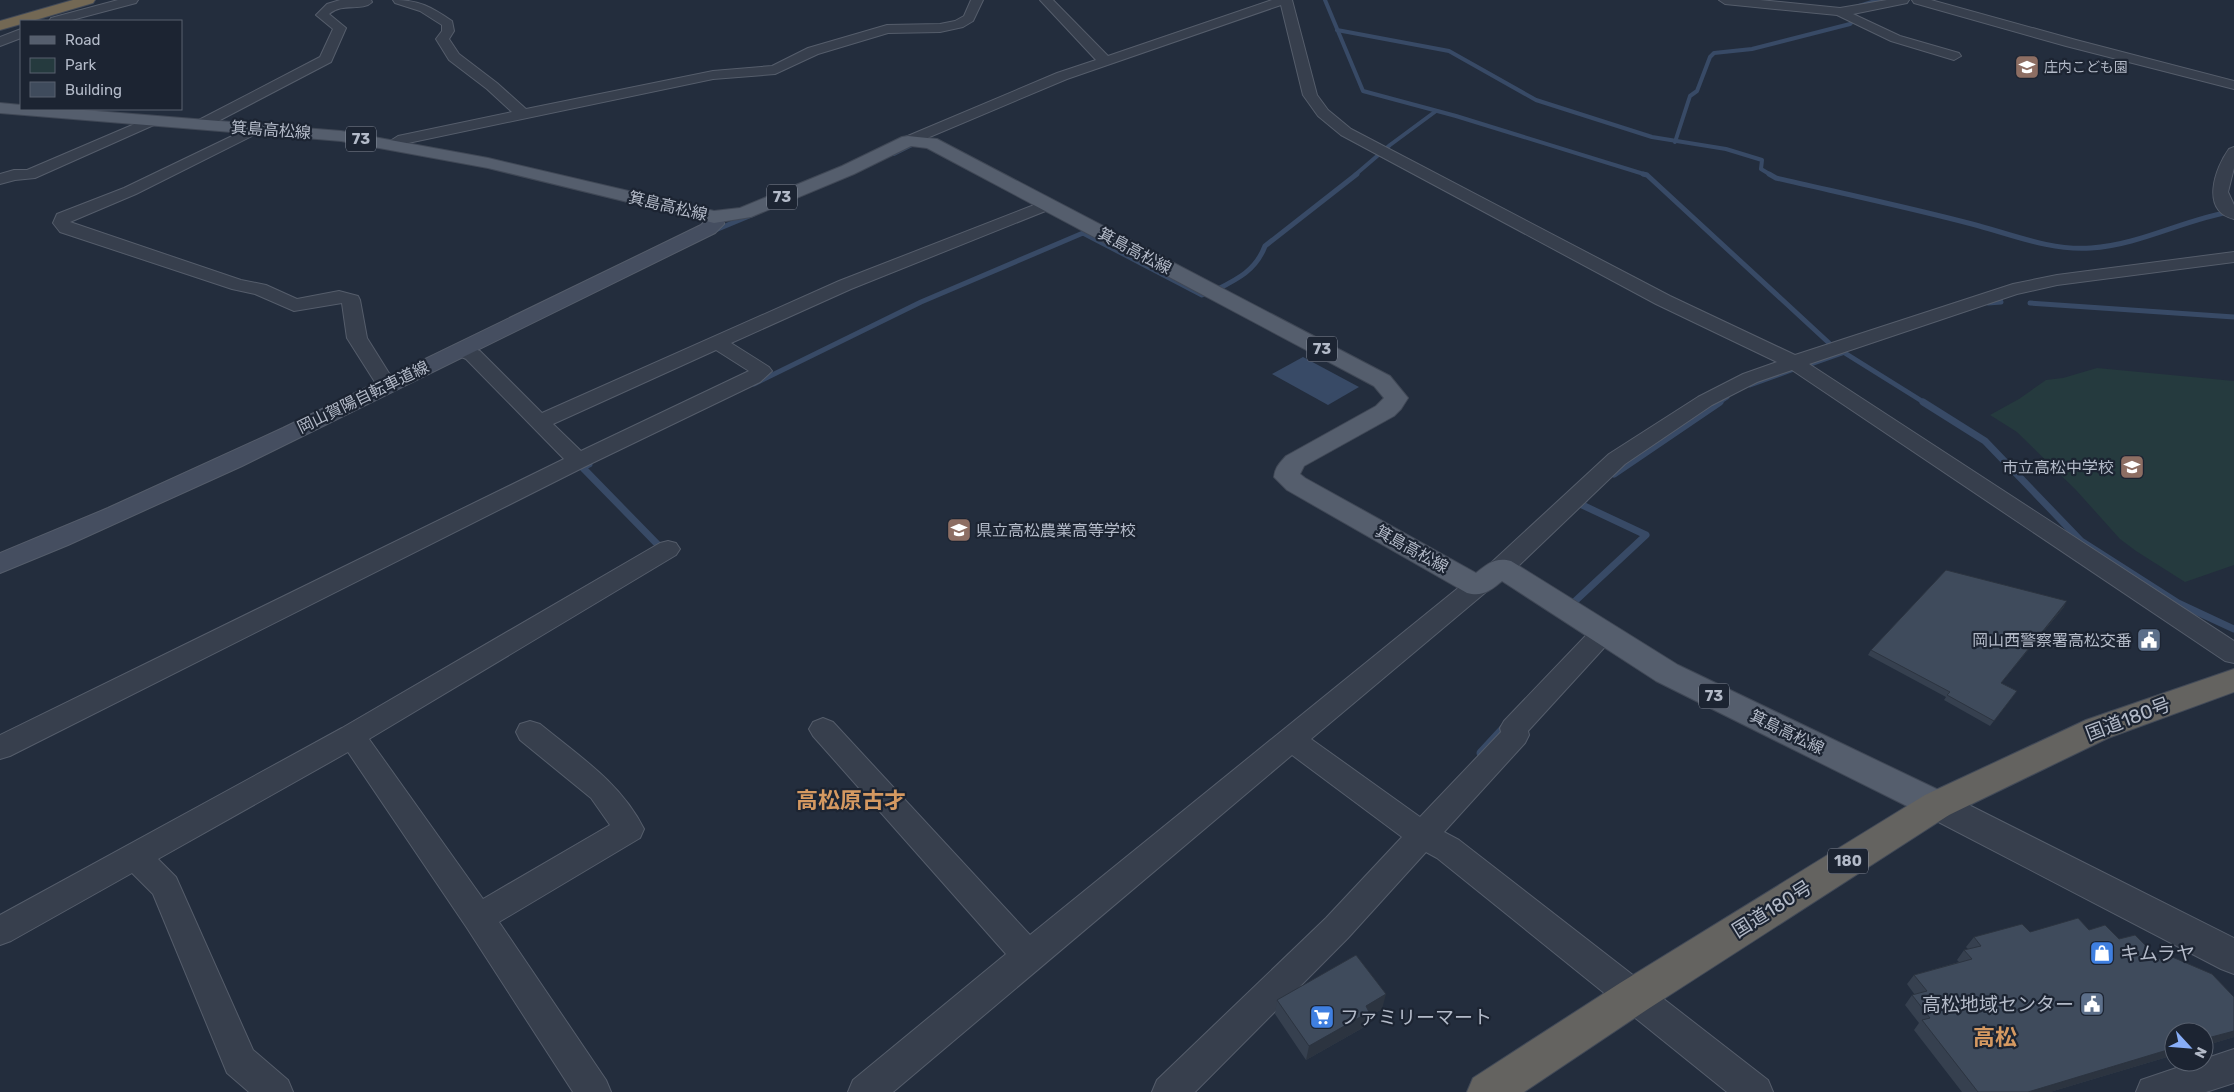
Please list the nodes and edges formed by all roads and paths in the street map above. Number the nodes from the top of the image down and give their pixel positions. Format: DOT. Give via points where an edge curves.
graph roads {
  1 [pos="88,0"];
  2 [pos="132,0"];
  3 [pos="392,0"];
  4 [pos="399,0"];
  5 [pos="977,0"];
  6 [pos="1046,0"];
  7 [pos="1285,0"];
  8 [pos="1724,0"];
  9 [pos="1903,0"];
  10 [pos="1918,0"];
  11 [pos="373,1"];
  12 [pos="1850,15"];
  13 [pos="20,20"];
  14 [pos="20,20"];
  15 [pos="59,20"];
  16 [pos="0,26"];
  17 [pos="20,33"];
  18 [pos="0,42"];
  19 [pos="1954,56"];
  20 [pos="1105,61"];
  21 [pos="2234,86"];
  22 [pos="0,108"];
  23 [pos="20,110"];
  24 [pos="23,110"];
  25 [pos="523,114"];
  26 [pos="151,121"];
  27 [pos="200,125"];
  28 [pos="255,129"];
  29 [pos="916,141"];
  30 [pos="392,145"];
  31 [pos="2234,152"];
  32 [pos="0,179"];
  33 [pos="1047,205"];
  34 [pos="2232,212"];
  35 [pos="714,217"];
  36 [pos="2234,257"];
  37 [pos="716,342"];
  38 [pos="465,351"];
  39 [pos="1795,363"];
  40 [pos="387,386"];
  41 [pos="539,422"];
  42 [pos="578,461"];
  43 [pos="664,551"];
  44 [pos="0,564"];
  45 [pos="1489,577"];
  46 [pos="1604,632"];
  47 [pos="2234,654"];
  48 [pos="2234,680"];
  49 [pos="822,729"];
  50 [pos="530,732"];
  51 [pos="354,739"];
  52 [pos="1291,739"];
  53 [pos="0,748"];
  54 [pos="1937,805"];
  55 [pos="1422,835"];
  56 [pos="140,861"];
  57 [pos="478,918"];
  58 [pos="0,932"];
  59 [pos="1028,956"];
  60 [pos="2234,956"];
  61 [pos="1634,996"];
  62 [pos="2234,1066"];
  63 [pos="275,1092"];
  64 [pos="593,1092"];
  65 [pos="866,1092"];
  66 [pos="1170,1092"];
  67 [pos="1488,1092"];
  68 [pos="1756,1092"];
  69 [pos="2154,1092"];
  1 -- 13 [label="highway"];
  2 -- 15 [label="street"];
  3 -- 11 [label="street"];
  4 -- 25 [label="street" via="424,8 448,24 448,31 442,39 454,57"];
  5 -- 25 [label="street" via="969,18 954,26 887,29 813,52 775,70 713,75"];
  6 -- 20 [label="street"];
  7 -- 20 [label="street"];
  7 -- 39 [label="street" via="1307,85 1314,101 1333,122 1382,152 1663,300"];
  8 -- 12 [label="street"];
  9 -- 12 [label="street"];
  10 -- 21 [label="street"];
  11 -- 27 [label="street" via="329,6 322,15 340,28 326,59"];
  12 -- 19 [label="street" via="1907,43"];
  14 -- 16 [label="highway"];
  17 -- 18 [label="street"];
  20 -- 29 [label="street" via="1035,87"];
  22 -- 23 [label="main road, 箕島高松線 / 73"];
  24 -- 26 [label="main road, 箕島高松線 / 73"];
  25 -- 30 [label="street" via="404,139"];
  26 -- 27 [label="main road, 箕島高松線 / 73"];
  26 -- 32 [label="street" via="29,175"];
  27 -- 28 [label="main road, 箕島高松線 / 73"];
  28 -- 30 [label="main road, 箕島高松線 / 73" via="341,136"];
  28 -- 40 [label="street" via="130,191 62,218 61,223 66,228 147,256 270,292 294,305 339,298 351,300 357,338"];
  29 -- 33 [label="main road, 箕島高松線 / 73" via="931,144"];
  29 -- 35 [label="main road, 箕島高松線 / 73" via="744,213"];
  30 -- 35 [label="main road, 箕島高松線 / 73" via="488,163"];
  31 -- 34 [label="street" via="2220,185 2220,197"];
  33 -- 37 [label="street" via="845,285"];
  33 -- 45 [label="main road, 箕島高松線 / 73" via="1382,381 1396,398 1393,404 1295,462 1288,469 1288,477 1296,484"];
  35 -- 38 [label="main road, 岡山賀陽自転車道線" via="714,224 708,229 616,271"];
  36 -- 39 [label="street" via="2057,280 2013,289"];
  37 -- 41 [label="street"];
  37 -- 42 [label="street" via="762,371"];
  38 -- 40 [label="main road, 岡山賀陽自転車道線"];
  38 -- 41 [label="street"];
  39 -- 45 [label="street" via="1750,378 1705,401 1618,459"];
  39 -- 47 [label="street"];
  40 -- 44 [label="main road, 岡山賀陽自転車道線" via="180,485"];
  41 -- 42 [label="street"];
  42 -- 53 [label="street"];
  43 -- 51 [label="street"];
  45 -- 46 [label="main road, 箕島高松線 / 73"];
  45 -- 52 [label="street"];
  46 -- 54 [label="main road, 箕島高松線 / 73" via="1667,673"];
  46 -- 55 [label="street" via="1514,728 1515,735"];
  48 -- 54 [label="highway, 国道180号 / 180" via="2097,729"];
  49 -- 59 [label="street"];
  50 -- 57 [label="street" via="601,790 629,829"];
  51 -- 56 [label="street"];
  51 -- 57 [label="street"];
  52 -- 55 [label="street"];
  52 -- 59 [label="street"];
  54 -- 60 [label="street"];
  54 -- 61 [label="highway, 国道180号 / 180"];
  55 -- 61 [label="street" via="1448,849"];
  55 -- 66 [label="street" via="1338,928"];
  56 -- 58 [label="street"];
  56 -- 63 [label="street" via="165,886 239,1061"];
  57 -- 64 [label="street"];
  59 -- 65 [label="street"];
  61 -- 67 [label="highway, 国道180号 / 180"];
  61 -- 68 [label="street"];
  62 -- 69 [label="street"];
}
